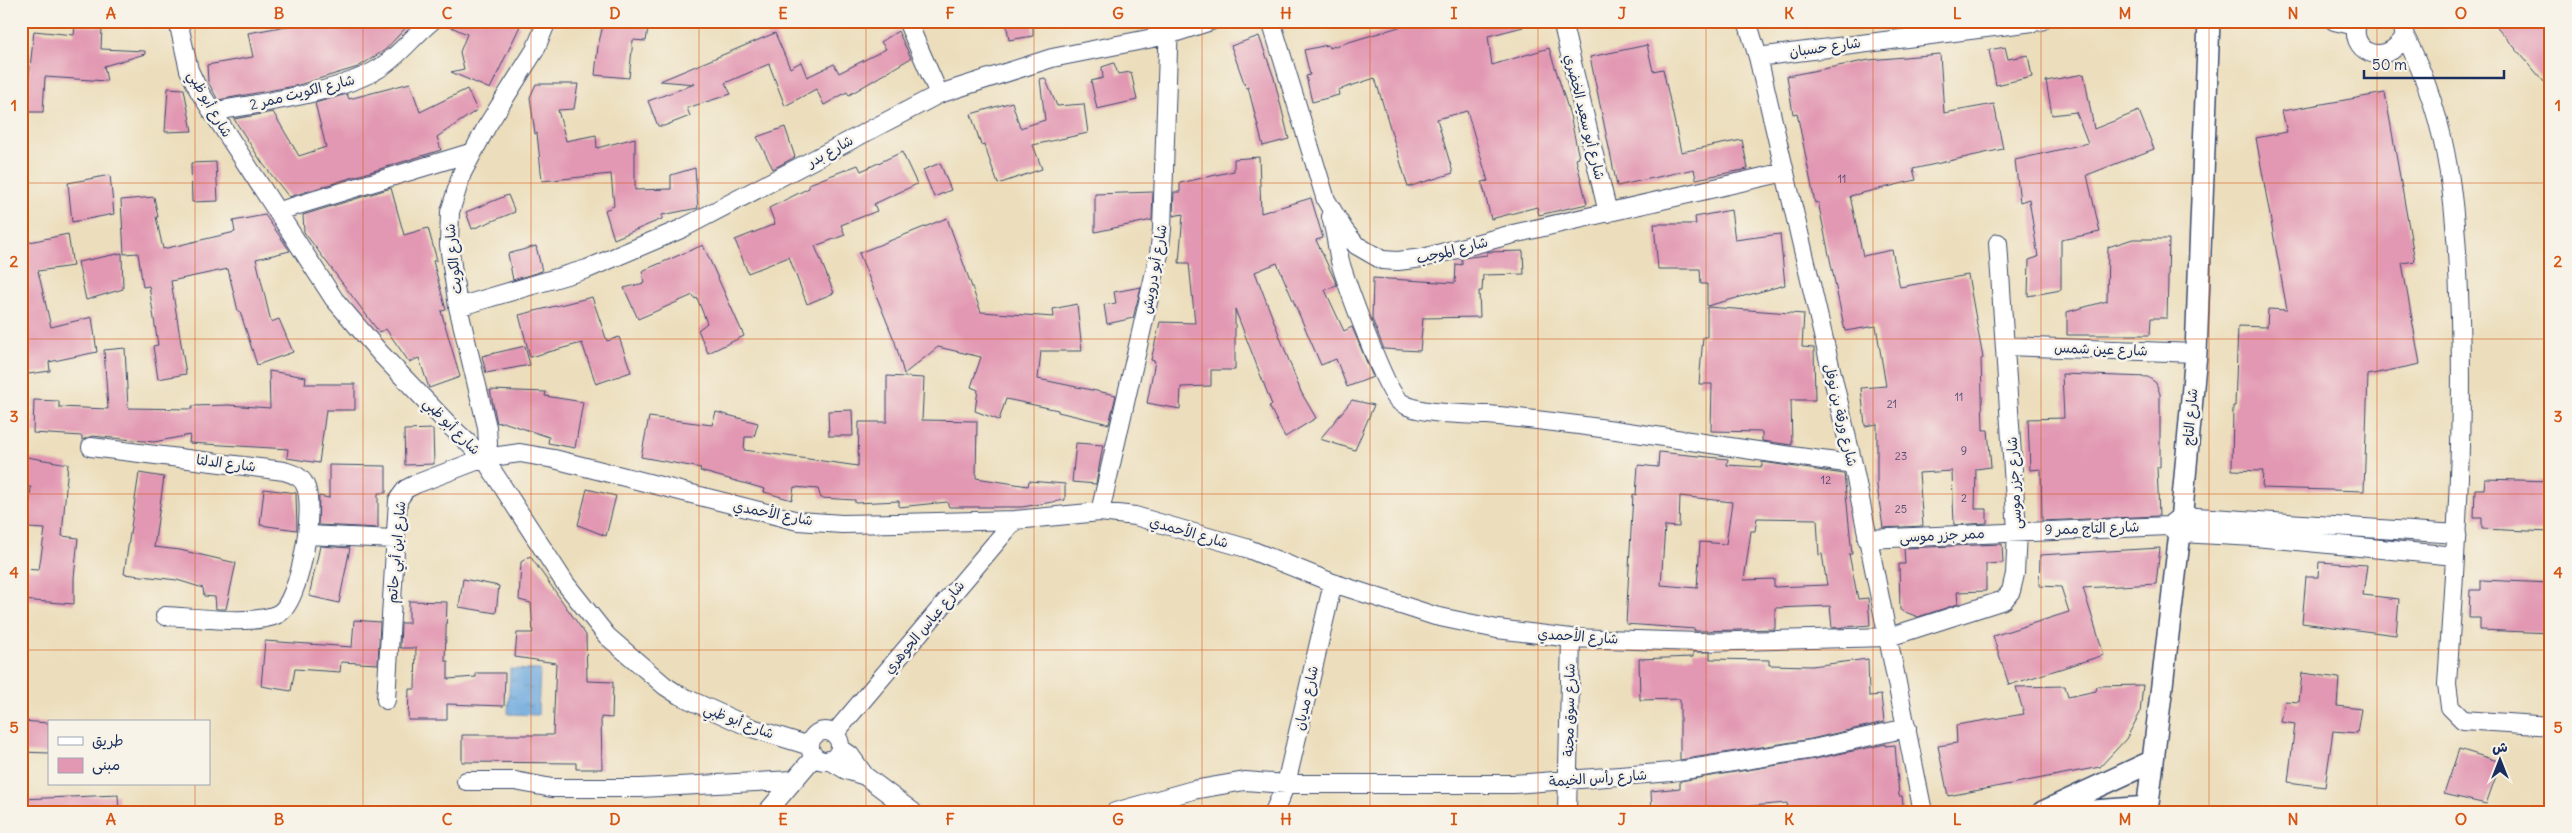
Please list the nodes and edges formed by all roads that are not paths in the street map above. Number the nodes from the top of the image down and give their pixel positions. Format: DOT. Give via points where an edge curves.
graph roads {
  1 [pos="178,21"];
  2 [pos="432,21"];
  3 [pos="547,21"];
  4 [pos="907,21"];
  5 [pos="1211,21"];
  6 [pos="1271,21"];
  7 [pos="1562,21"];
  8 [pos="1747,21"];
  9 [pos="2041,21"];
  10 [pos="2208,21"];
  11 [pos="2334,21"];
  12 [pos="2357,24"];
  13 [pos="1169,28"];
  14 [pos="2403,28"];
  15 [pos="1758,57"];
  16 [pos="939,94"];
  17 [pos="212,112"];
  18 [pos="473,152"];
  19 [pos="1785,172"];
  20 [pos="1326,200"];
  21 [pos="279,211"];
  22 [pos="1608,213"];
  23 [pos="1998,243"];
  24 [pos="458,307"];
  25 [pos="2006,346"];
  26 [pos="2196,353"];
  27 [pos="91,447"];
  28 [pos="484,458"];
  29 [pos="1853,464"];
  30 [pos="1100,512"];
  31 [pos="1015,520"];
  32 [pos="2176,525"];
  33 [pos="2256,529"];
  34 [pos="2017,531"];
  35 [pos="2457,534"];
  36 [pos="307,535"];
  37 [pos="394,539"];
  38 [pos="1867,539"];
  39 [pos="2455,556"];
  40 [pos="1333,583"];
  41 [pos="165,616"];
  42 [pos="1889,637"];
  43 [pos="1570,638"];
  44 [pos="386,700"];
  45 [pos="2551,726"];
  46 [pos="1907,728"];
  47 [pos="825,749"];
  48 [pos="2153,761"];
  49 [pos="794,780"];
  50 [pos="466,781"];
  51 [pos="1568,781"];
  52 [pos="1286,784"];
  53 [pos="2147,809"];
  54 [pos="2045,811"];
  55 [pos="768,812"];
  56 [pos="912,812"];
  57 [pos="1115,812"];
  58 [pos="1274,812"];
  59 [pos="1567,812"];
  60 [pos="1923,812"];
  61 [pos="2072,812"];
  62 [pos="2081,812"];
  1 -- 17 [label="street, شارع أبو ظبي" via="189,70"];
  2 -- 17 [label="street, شارع الكويت ممر 2" via="392,58 364,76 288,98"];
  3 -- 18 [label="street, شارع الكويت" via="535,50"];
  4 -- 16 [label="street"];
  5 -- 13 [label="street, شارع بدر"];
  6 -- 20 [label="street, شارع الموجب"];
  7 -- 22 [label="street, شارع أبو سعيد الخضري"];
  8 -- 15 [label="street, شارع ورقة بن نوفل"];
  9 -- 15 [label="street, شارع حسبان"];
  10 -- 26 [label="street, شارع التاج"];
  11 -- 12 [label="street"];
  12 -- 14 [label="street" via="2359,44 2374,54 2392,51"];
  13 -- 16 [label="street, شارع بدر" via="1052,58"];
  13 -- 30 [label="street, شارع أبو درويش" via="1160,254"];
  14 -- 35 [label="street" via="2433,100 2451,175 2462,387"];
  15 -- 19 [label="street, شارع ورقة بن نوفل"];
  16 -- 24 [label="street, شارع بدر" via="681,229 587,269"];
  17 -- 21 [label="street, شارع أبو ظبي"];
  18 -- 21 [label="street"];
  18 -- 24 [label="street, شارع الكويت" via="455,190 448,226"];
  19 -- 22 [label="street, شارع الموجب"];
  19 -- 29 [label="street, شارع ورقة بن نوفل"];
  20 -- 22 [label="street, شارع الموجب" via="1356,244 1382,260 1398,261 1423,258"];
  20 -- 29 [label="street" via="1348,289 1388,385 1404,404 1435,411 1585,425 1738,450"];
  21 -- 28 [label="street, شارع أبو ظبي" via="334,299 448,424"];
  23 -- 25 [label="street, شارع جزر موسى"];
  24 -- 28 [label="street, شارع الكويت" via="487,427 488,444"];
  25 -- 26 [label="street, شارع عين شمس"];
  25 -- 34 [label="street, شارع جزر موسى"];
  26 -- 32 [label="street, شارع التاج"];
  27 -- 36 [label="street, شارع الدلتا" via="294,474 301,479 307,492"];
  28 -- 31 [label="street, شارع الأحمدي" via="520,453 554,459 798,520 842,524"];
  28 -- 37 [label="street, شارع ابن أبي حاتم" via="406,489 398,500"];
  28 -- 47 [label="street, شارع أبو ظبي" via="565,583 593,620 625,652 665,686 692,702 752,728"];
  29 -- 38 [label="street, شارع ورقة بن نوفل"];
  30 -- 31 [label="street, شارع الأحمدي"];
  30 -- 40 [label="street, شارع الأحمدي" via="1135,516 1246,548"];
  31 -- 47 [label="street, شارع عباس الجوهري"];
  32 -- 33 [label="street, شارع التاج ممر 9"];
  32 -- 34 [label="street, شارع التاج ممر 9"];
  32 -- 48 [label="street, شارع التاج"];
  33 -- 35 [label="street"];
  33 -- 39 [label="street"];
  34 -- 38 [label="street, ممر جزر موسى"];
  34 -- 42 [label="street, شارع جزر موسى" via="2015,574 2011,591 2004,600"];
  35 -- 39 [label="street"];
  36 -- 37 [label="street"];
  36 -- 41 [label="street, شارع الدلتا" via="293,595 280,614 261,620"];
  37 -- 44 [label="street, شارع ابن أبي حاتم"];
  38 -- 42 [label="street, شارع ورقة بن نوفل"];
  39 -- 45 [label="street" via="2446,684 2450,707 2463,720"];
  40 -- 43 [label="street, شارع الأحمدي" via="1436,616 1497,629"];
  40 -- 52 [label="street, شارع مديان"];
  42 -- 43 [label="street, شارع الأحمدي" via="1700,642"];
  42 -- 46 [label="street, شارع ورقة بن نوفل"];
  43 -- 51 [label="street, شارع سوق مجنة"];
  46 -- 51 [label="street, شارع رأس الخيمة" via="1813,750 1672,772"];
  46 -- 60 [label="street, شارع ورقة بن نوفل"];
  47 -- 49 [label="street, شارع عباس الجوهري"];
  47 -- 56 [label="street, شارع أبو ظبي" via="850,755 865,776"];
  48 -- 53 [label="street, شارع التاج"];
  48 -- 54 [label="street"];
  49 -- 50 [label="street" via="640,788 552,788 515,781"];
  49 -- 55 [label="street, شارع عباس الجوهري"];
  51 -- 52 [label="street, شارع رأس الخيمة"];
  51 -- 59 [label="street, شارع سوق مجنة"];
  52 -- 57 [label="street, شارع رأس الخيمة" via="1260,781 1220,784"];
  52 -- 58 [label="street, شارع مديان"];
  53 -- 62 [label="street"];
  54 -- 61 [label="street"];
}
